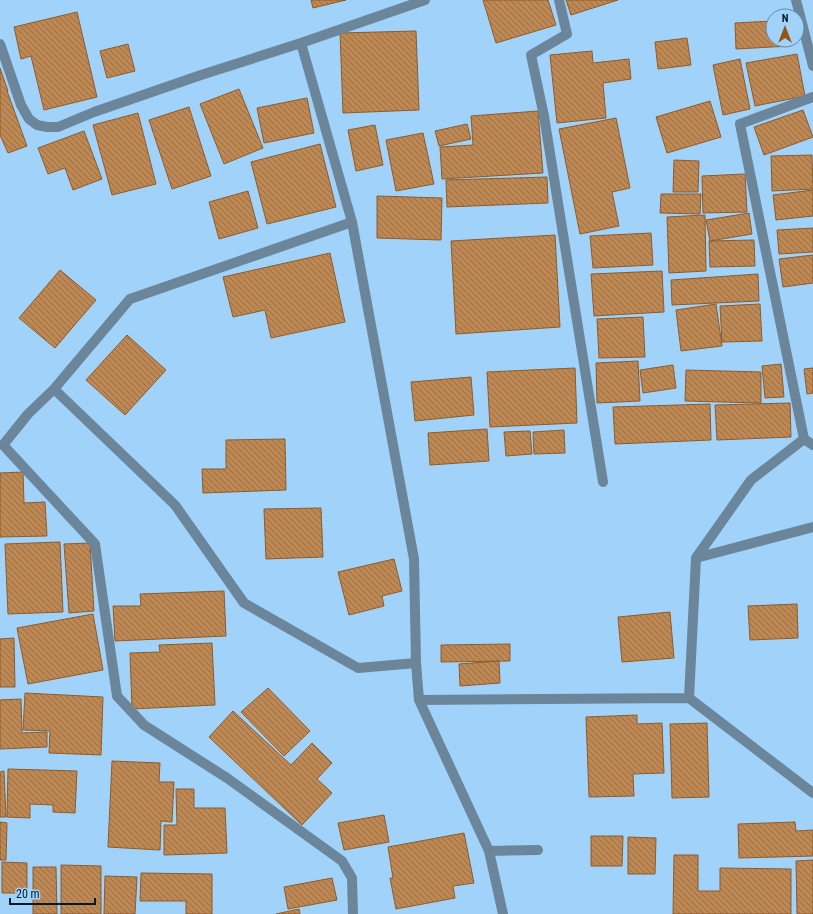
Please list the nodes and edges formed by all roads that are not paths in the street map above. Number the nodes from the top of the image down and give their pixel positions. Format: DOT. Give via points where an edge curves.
graph roads {
  1 [pos="425,0"];
  2 [pos="559,0"];
  3 [pos="796,0"];
  4 [pos="301,43"];
  5 [pos="0,44"];
  6 [pos="813,66"];
  7 [pos="813,97"];
  8 [pos="352,222"];
  9 [pos="54,390"];
  10 [pos="804,439"];
  11 [pos="1,445"];
  12 [pos="813,445"];
  13 [pos="604,482"];
  14 [pos="813,528"];
  15 [pos="696,558"];
  16 [pos="416,663"];
  17 [pos="689,698"];
  18 [pos="419,700"];
  19 [pos="813,793"];
  20 [pos="538,850"];
  21 [pos="489,851"];
  22 [pos="353,914"];
  23 [pos="503,914"];
  1 -- 4 [label="street"];
  2 -- 13 [label="street" via="567,34 531,54 544,116"];
  3 -- 6 [label="street"];
  4 -- 5 [label="street" via="201,75 58,127 37,124 29,119 21,105"];
  4 -- 8 [label="street"];
  7 -- 10 [label="street" via="740,124"];
  8 -- 9 [label="street" via="130,299"];
  8 -- 16 [label="street" via="414,559"];
  9 -- 11 [label="street" via="28,414"];
  9 -- 16 [label="street" via="175,505 244,603 358,668"];
  10 -- 12 [label="street"];
  10 -- 15 [label="street" via="751,480"];
  11 -- 22 [label="street" via="95,544 117,696 144,725 227,778 342,861 352,878"];
  14 -- 15 [label="street"];
  15 -- 17 [label="street"];
  16 -- 18 [label="street"];
  17 -- 18 [label="street"];
  17 -- 19 [label="street"];
  18 -- 21 [label="street"];
  20 -- 21 [label="street"];
  21 -- 23 [label="street"];
}
